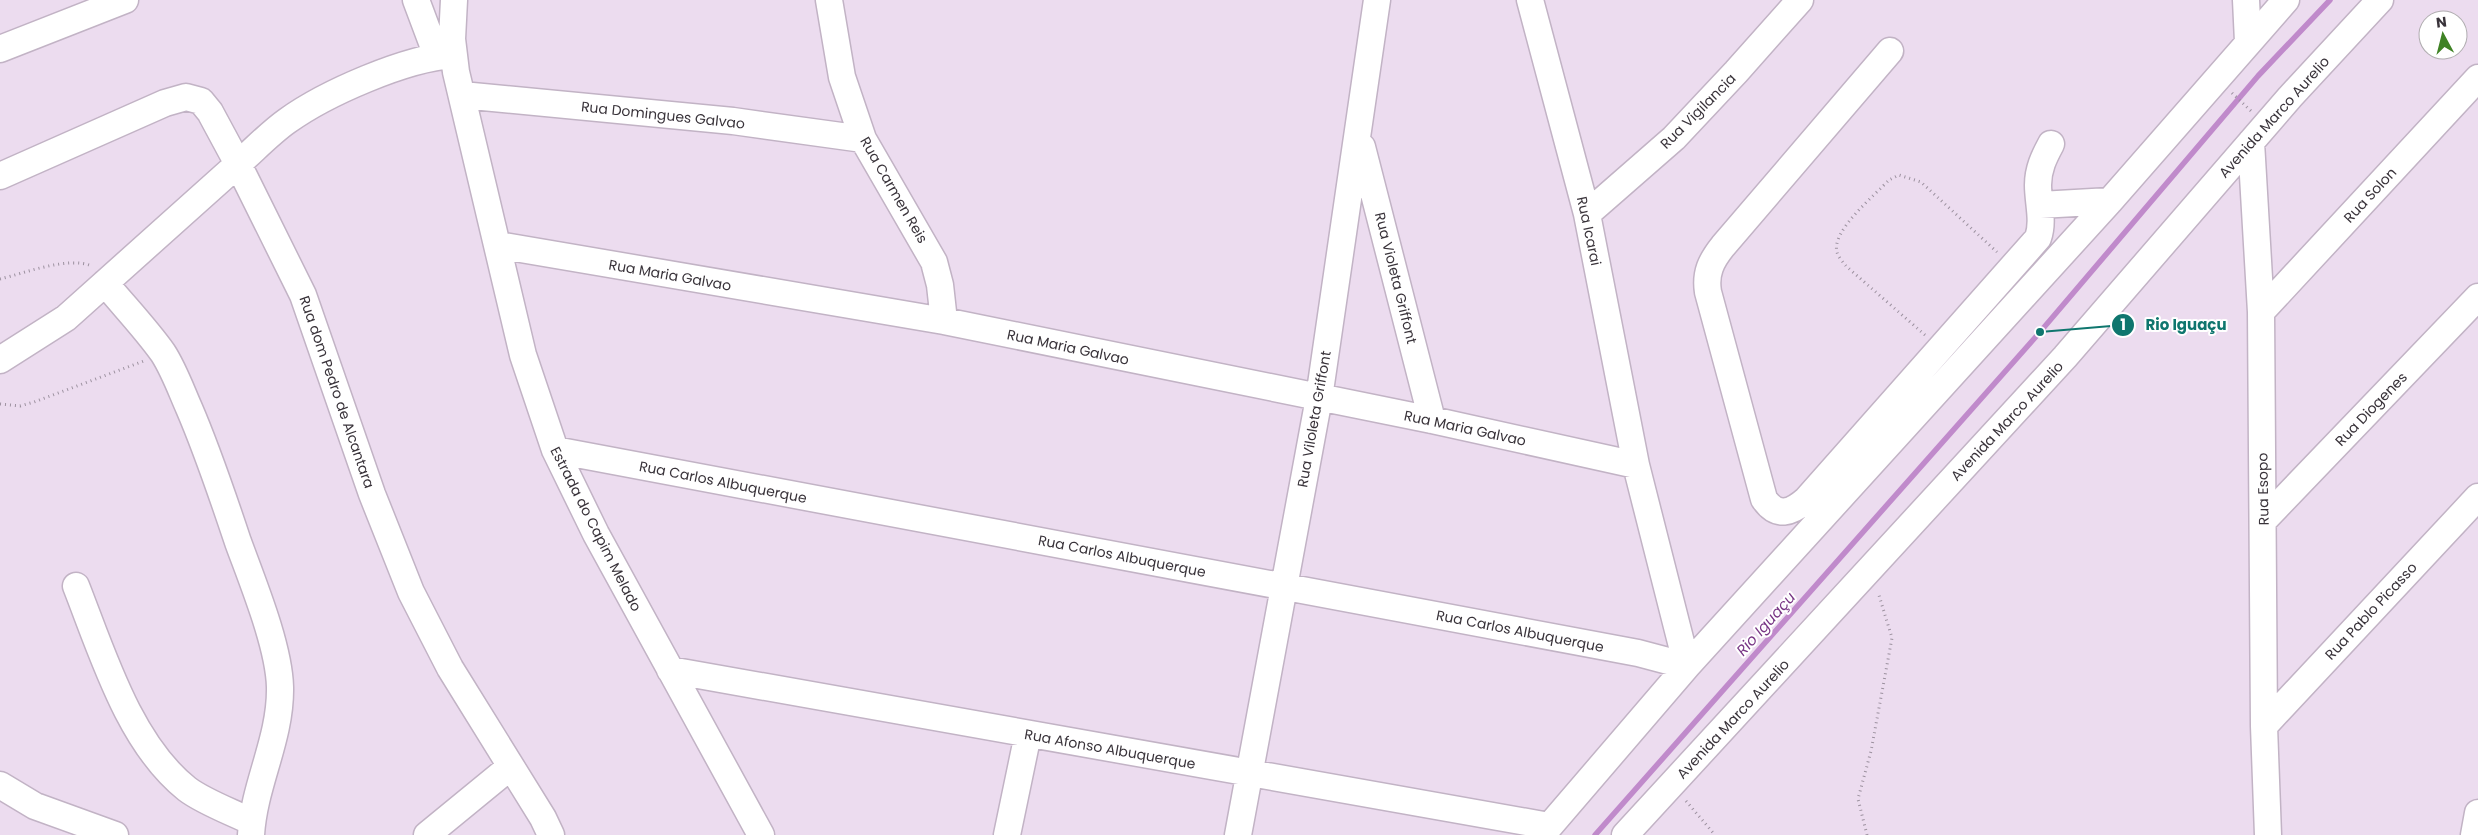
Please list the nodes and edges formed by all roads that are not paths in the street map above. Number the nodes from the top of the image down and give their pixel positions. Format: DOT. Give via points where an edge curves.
graph roads {
  1 [pos="125,0"];
  2 [pos="416,0"];
  3 [pos="454,0"];
  4 [pos="829,0"];
  5 [pos="1377,0"];
  6 [pos="1530,0"];
  7 [pos="1800,0"];
  8 [pos="2246,0"];
  9 [pos="2286,0"];
  10 [pos="2380,0"];
  11 [pos="2248,42"];
  12 [pos="0,49"];
  13 [pos="1890,52"];
  14 [pos="445,55"];
  15 [pos="2478,78"];
  16 [pos="462,96"];
  17 [pos="1359,135"];
  18 [pos="863,139"];
  19 [pos="2251,142"];
  20 [pos="2051,144"];
  21 [pos="238,164"];
  22 [pos="0,176"];
  23 [pos="2110,201"];
  24 [pos="2040,205"];
  25 [pos="1586,214"];
  26 [pos="1385,236"];
  27 [pos="1342,244"];
  28 [pos="498,245"];
  29 [pos="105,283"];
  30 [pos="2478,298"];
  31 [pos="2261,312"];
  32 [pos="944,322"];
  33 [pos="0,360"];
  34 [pos="1319,398"];
  35 [pos="1432,420"];
  36 [pos="555,450"];
  37 [pos="1636,465"];
  38 [pos="2478,497"];
  39 [pos="2263,521"];
  40 [pos="76,586"];
  41 [pos="1283,586"];
  42 [pos="1687,666"];
  43 [pos="670,670"];
  44 [pos="2264,726"];
  45 [pos="1028,734"];
  46 [pos="510,767"];
  47 [pos="1250,775"];
  48 [pos="0,785"];
  49 [pos="2478,814"];
  50 [pos="252,829"];
  51 [pos="1545,831"];
  52 [pos="115,835"];
  53 [pos="427,835"];
  54 [pos="551,835"];
  55 [pos="761,835"];
  56 [pos="1007,835"];
  57 [pos="1238,835"];
  58 [pos="1625,835"];
  59 [pos="2268,835"];
  60 [pos="2474,835"];
  1 -- 12 [label="street"];
  2 -- 14 [label="street, Estrada do Capim Melado"];
  3 -- 14 [label="street"];
  4 -- 18 [label="street, Rua Carmen Reis" via="842,77"];
  5 -- 17 [label="street, Rua Viloleta Griffont"];
  6 -- 25 [label="street, Rua Icarai"];
  7 -- 25 [label="street, Rua Vigilancia" via="1674,138"];
  8 -- 11 [label="street"];
  9 -- 11 [label="street"];
  10 -- 19 [label="street, Avenida Marco Aurelio"];
  11 -- 23 [label="street"];
  13 -- 24 [label="street" via="1723,246 1708,270 1708,292 1764,499 1770,508 1787,513 1806,500 2014,268 2038,238"];
  14 -- 16 [label="street, Estrada do Capim Melado"];
  14 -- 21 [label="street" via="377,74 336,94 287,121"];
  15 -- 31 [label="street, Rua Solon"];
  16 -- 18 [label="street, Rua Domingues Galvao" via="733,122"];
  16 -- 28 [label="street, Estrada do Capim Melado"];
  17 -- 26 [label="street, Rua Violeta Griffont"];
  17 -- 27 [label="street, Rua Viloleta Griffont"];
  18 -- 32 [label="street, Rua Carmen Reis" via="934,262"];
  19 -- 31 [label="street, Rua Esopo"];
  19 -- 58 [label="street, Avenida Marco Aurelio" via="2065,358"];
  20 -- 24 [label="street" via="2039,170"];
  21 -- 22 [label="street, Rua dom Pedro de Alcantara" via="210,112 201,101 186,97 165,103"];
  21 -- 29 [label="street"];
  21 -- 46 [label="street, Rua dom Pedro de Alcantara" via="306,302 372,494 411,592 450,668"];
  23 -- 24 [label="street"];
  23 -- 42 [label="street"];
  25 -- 37 [label="street, Rua Icarai"];
  26 -- 27 [label="street" via="1360,232"];
  26 -- 35 [label="street, Rua Violeta Griffont"];
  27 -- 34 [label="street, Rua Viloleta Griffont"];
  28 -- 32 [label="street, Rua Maria Galvao"];
  28 -- 36 [label="street, Estrada do Capim Melado" via="522,354"];
  29 -- 33 [label="street" via="66,318"];
  29 -- 50 [label="street" via="163,354 205,445 262,609 280,686 278,719 256,795"];
  30 -- 39 [label="street, Rua Diogenes"];
  31 -- 39 [label="street, Rua Esopo"];
  32 -- 34 [label="street, Rua Maria Galvao"];
  34 -- 35 [label="street, Rua Maria Galvao"];
  34 -- 41 [label="street, Rua Viloleta Griffont"];
  35 -- 37 [label="street, Rua Maria Galvao"];
  36 -- 41 [label="street, Rua Carlos Albuquerque"];
  36 -- 43 [label="street, Estrada do Capim Melado" via="596,534"];
  37 -- 42 [label="street, Rua Icarai"];
  38 -- 44 [label="street, Rua Pablo Picasso"];
  39 -- 44 [label="street, Rua Esopo"];
  40 -- 50 [label="street" via="110,673 134,723 156,757 188,789"];
  41 -- 42 [label="street, Rua Carlos Albuquerque" via="1638,653"];
  41 -- 47 [label="street, Rua Viloleta Griffont"];
  42 -- 51 [label="street"];
  43 -- 45 [label="street, Rua Afonso Albuquerque"];
  43 -- 55 [label="street, Estrada do Capim Melado"];
  44 -- 59 [label="street, Rua Esopo"];
  45 -- 47 [label="street, Rua Afonso Albuquerque"];
  45 -- 56 [label="street"];
  46 -- 53 [label="street"];
  46 -- 54 [label="street, Rua dom Pedro de Alcantara"];
  47 -- 51 [label="street, Rua Afonso Albuquerque"];
  47 -- 57 [label="street, Rua Viloleta Griffont"];
  48 -- 52 [label="street" via="35,806"];
  49 -- 60 [label="street"];
}
